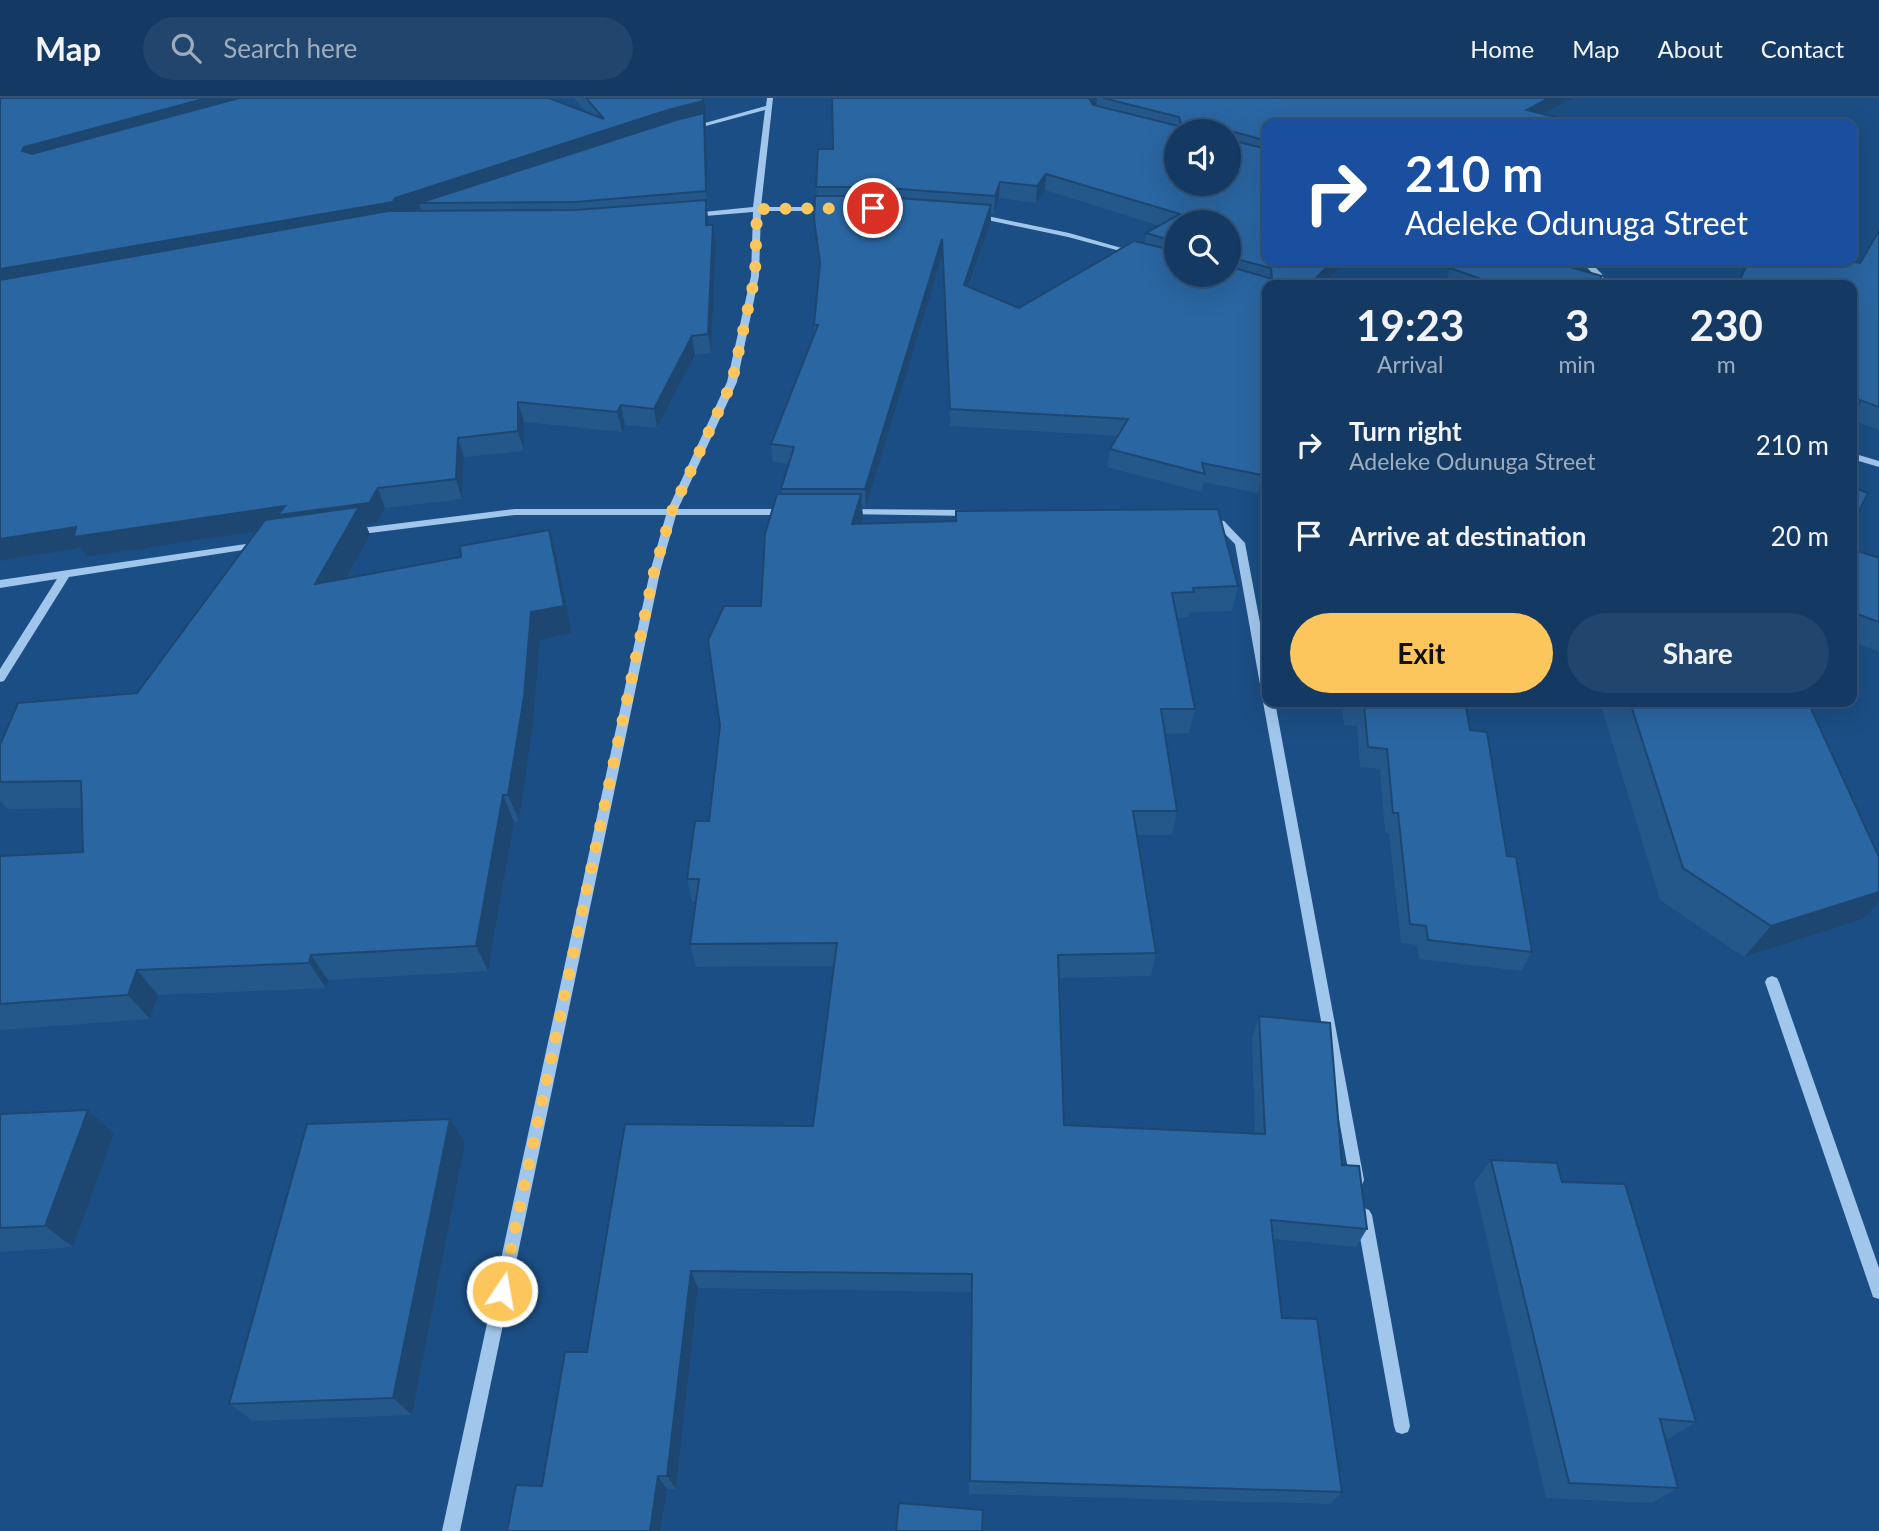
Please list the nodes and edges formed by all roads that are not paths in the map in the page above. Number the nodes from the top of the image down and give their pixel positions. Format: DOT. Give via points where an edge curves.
graph roads {
  1 [pos="771,98"];
  2 [pos="769,107"];
  3 [pos="675,132"];
  4 [pos="757,209"];
  5 [pos="835,209"];
  6 [pos="689,215"];
  7 [pos="971,215"];
  8 [pos="1149,257"];
  9 [pos="1590,266"];
  10 [pos="1600,280"];
  11 [pos="1857,457"];
  12 [pos="1879,464"];
  13 [pos="672,511"];
  14 [pos="796,512"];
  15 [pos="837,512"];
  16 [pos="988,513"];
  17 [pos="1194,517"];
  18 [pos="337,534"];
  19 [pos="269,543"];
  20 [pos="66,573"];
  21 [pos="0,584"];
  22 [pos="1262,663"];
  23 [pos="0,678"];
  24 [pos="1270,707"];
  25 [pos="1772,982"];
  26 [pos="1879,1291"];
  27 [pos="1402,1426"];
  28 [pos="451,1531"];
  1 -- 2 [label="street"];
  2 -- 3 [label="street"];
  2 -- 4 [label="street"];
  4 -- 5 [label="street"];
  4 -- 6 [label="street"];
  4 -- 13 [label="street" via="755,276 732,382"];
  7 -- 8 [label="street" via="1069,234"];
  9 -- 10 [label="street"];
  11 -- 12 [label="street"];
  13 -- 14 [label="street"];
  13 -- 18 [label="street" via="515,512"];
  13 -- 28 [label="street" via="654,572"];
  15 -- 16 [label="street"];
  17 -- 22 [label="street" via="1220,523 1240,543"];
  19 -- 20 [label="street"];
  20 -- 21 [label="street"];
  20 -- 23 [label="street"];
  24 -- 27 [label="street"];
  25 -- 26 [label="street"];
}
